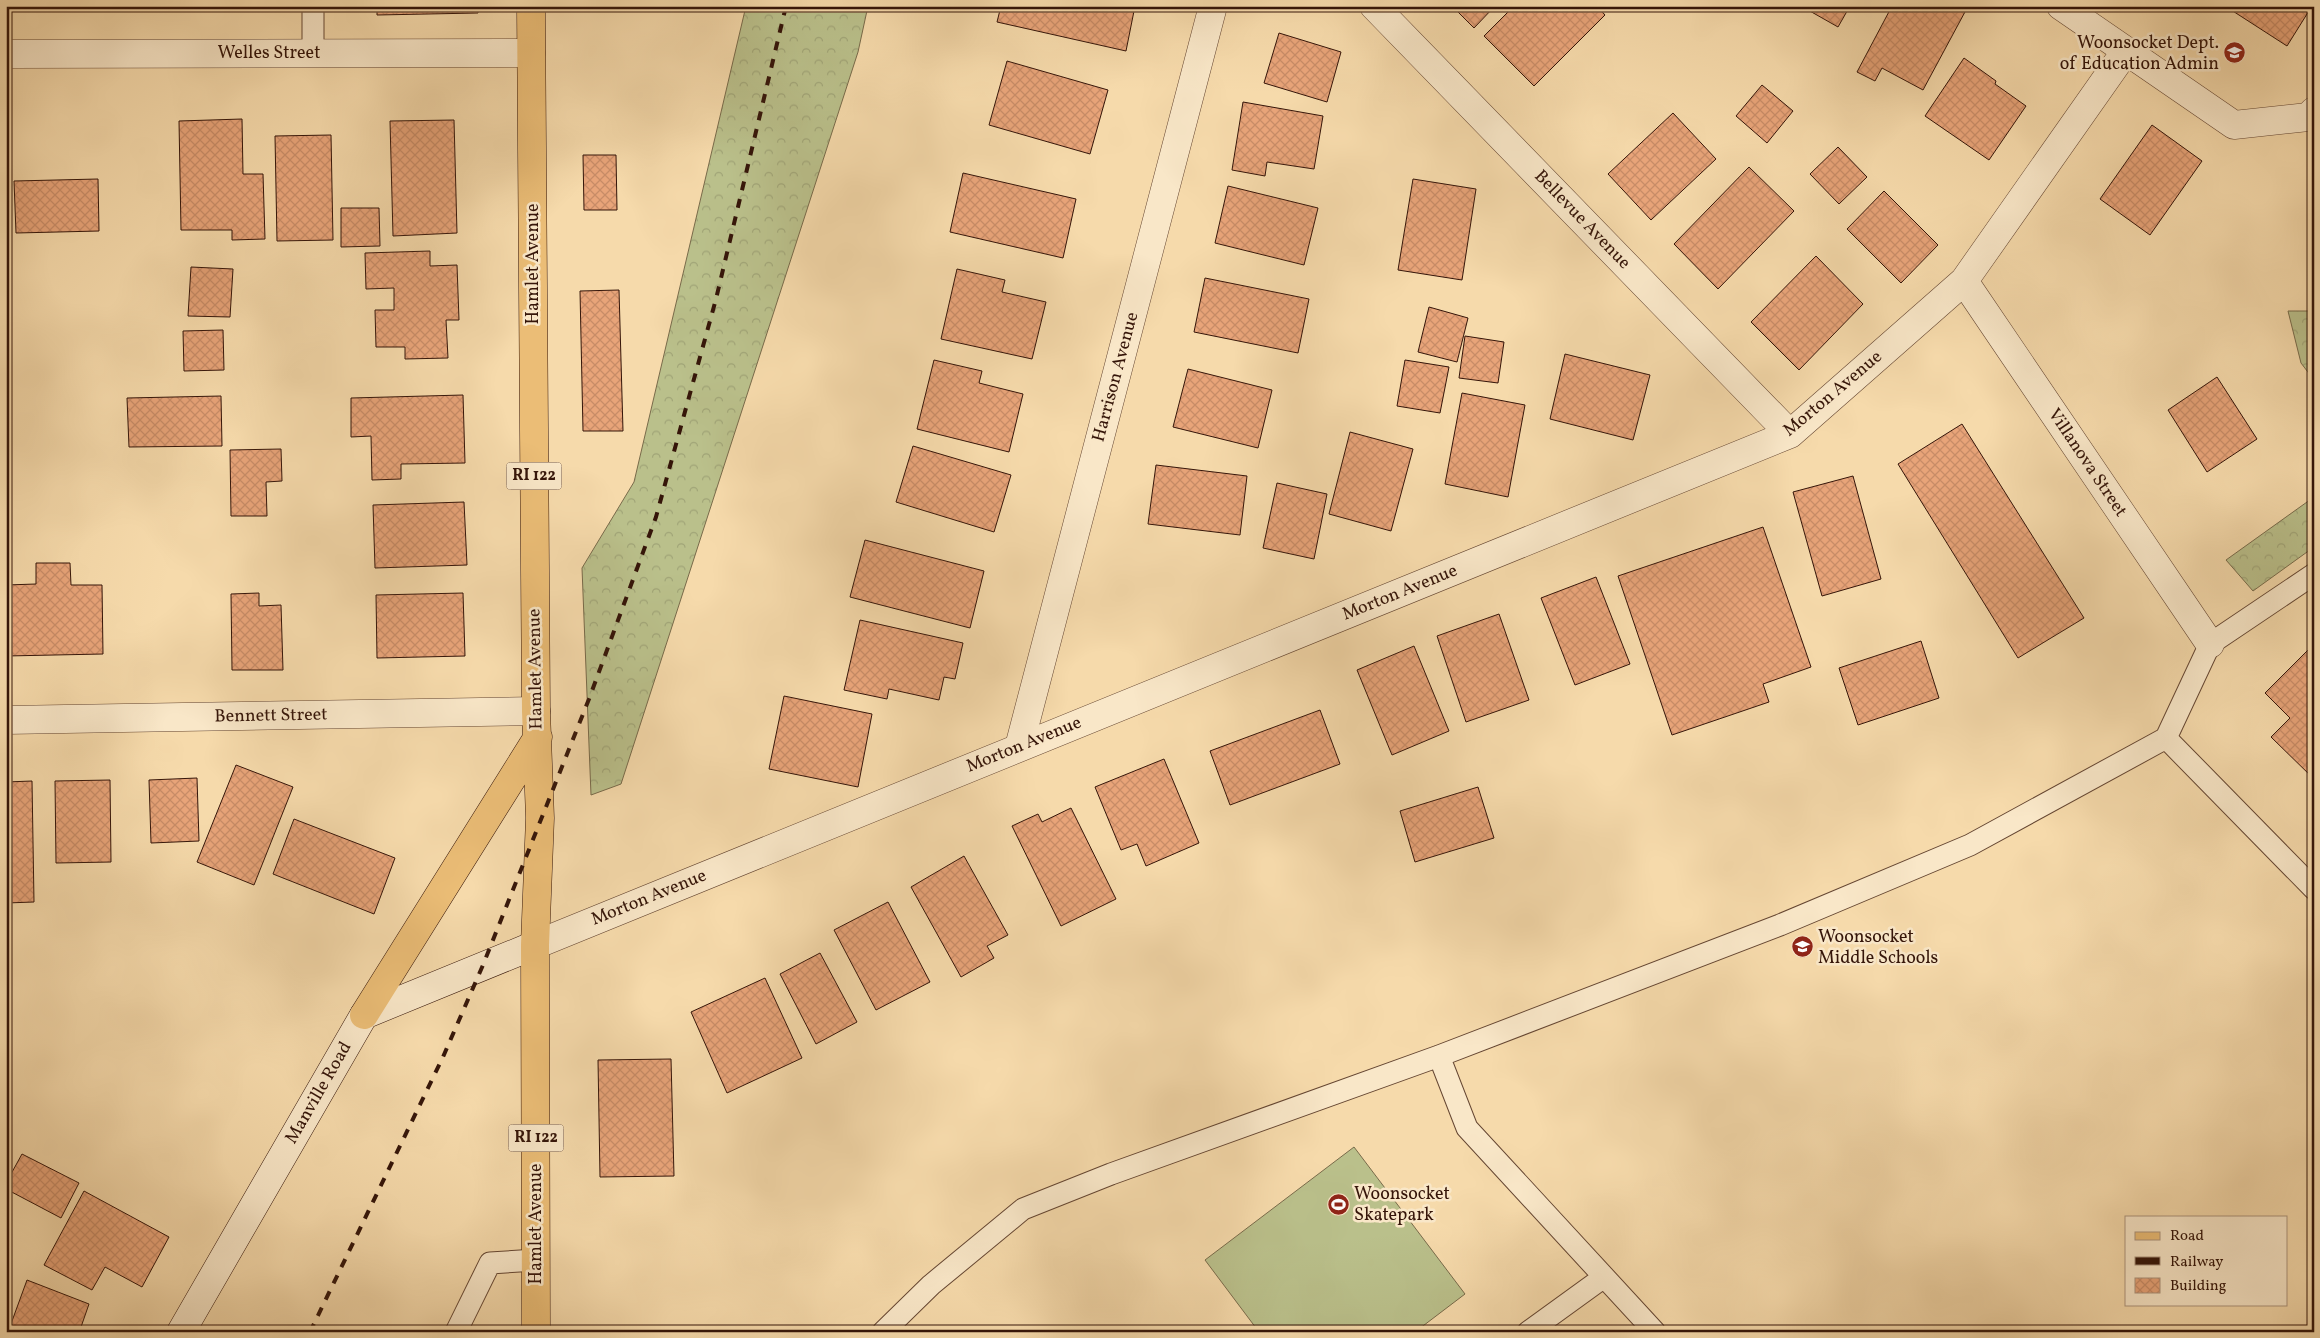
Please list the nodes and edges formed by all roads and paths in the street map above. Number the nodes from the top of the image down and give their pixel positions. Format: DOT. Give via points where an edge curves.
graph roads {
  1 [pos="313,6"];
  2 [pos="531,6"];
  3 [pos="1213,6"];
  4 [pos="1374,6"];
  5 [pos="2061,6"];
  6 [pos="2126,52"];
  7 [pos="314,53"];
  8 [pos="531,53"];
  9 [pos="6,54"];
  10 [pos="2314,111"];
  11 [pos="1964,281"];
  12 [pos="1790,434"];
  13 [pos="2314,574"];
  14 [pos="2210,644"];
  15 [pos="6,720"];
  16 [pos="537,724"];
  17 [pos="2166,738"];
  18 [pos="1019,747"];
  19 [pos="2314,889"];
  20 [pos="535,945"];
  21 [pos="364,1015"];
  22 [pos="1439,1056"];
  23 [pos="536,1260"];
  24 [pos="1604,1277"];
  25 [pos="181,1332"];
  26 [pos="456,1332"];
  27 [pos="536,1332"];
  28 [pos="883,1332"];
  29 [pos="1528,1332"];
  30 [pos="1655,1332"];
  1 -- 7 [label="lane"];
  2 -- 8 [label="main road, Hamlet Avenue / RI 122"];
  3 -- 18 [label="street, Harrison Avenue"];
  4 -- 12 [label="street, Bellevue Avenue"];
  5 -- 6 [label="street"];
  6 -- 10 [label="street" via="2234,125 2308,117"];
  6 -- 11 [label="street, Morton Avenue"];
  7 -- 8 [label="street, Welles Street"];
  7 -- 9 [label="street, Welles Street"];
  8 -- 16 [label="main road, Hamlet Avenue / RI 122"];
  11 -- 12 [label="street, Morton Avenue"];
  11 -- 14 [label="street, Villanova Street"];
  12 -- 18 [label="street, Morton Avenue"];
  13 -- 14 [label="lane"];
  14 -- 17 [label="lane"];
  15 -- 16 [label="street, Bennett Street"];
  16 -- 20 [label="main road, Hamlet Avenue / RI 122" via="540,818"];
  16 -- 21 [label="main road"];
  17 -- 19 [label="lane"];
  17 -- 22 [label="lane" via="1970,846 1780,925"];
  18 -- 20 [label="street, Morton Avenue"];
  20 -- 21 [label="street"];
  20 -- 23 [label="main road, Hamlet Avenue / RI 122"];
  21 -- 25 [label="street, Manville Road"];
  22 -- 24 [label="lane" via="1466,1128"];
  22 -- 28 [label="lane" via="1023,1209 931,1285"];
  23 -- 26 [label="lane" via="490,1263"];
  23 -- 27 [label="main road, Hamlet Avenue / RI 122"];
  24 -- 29 [label="lane"];
  24 -- 30 [label="lane"];
}
